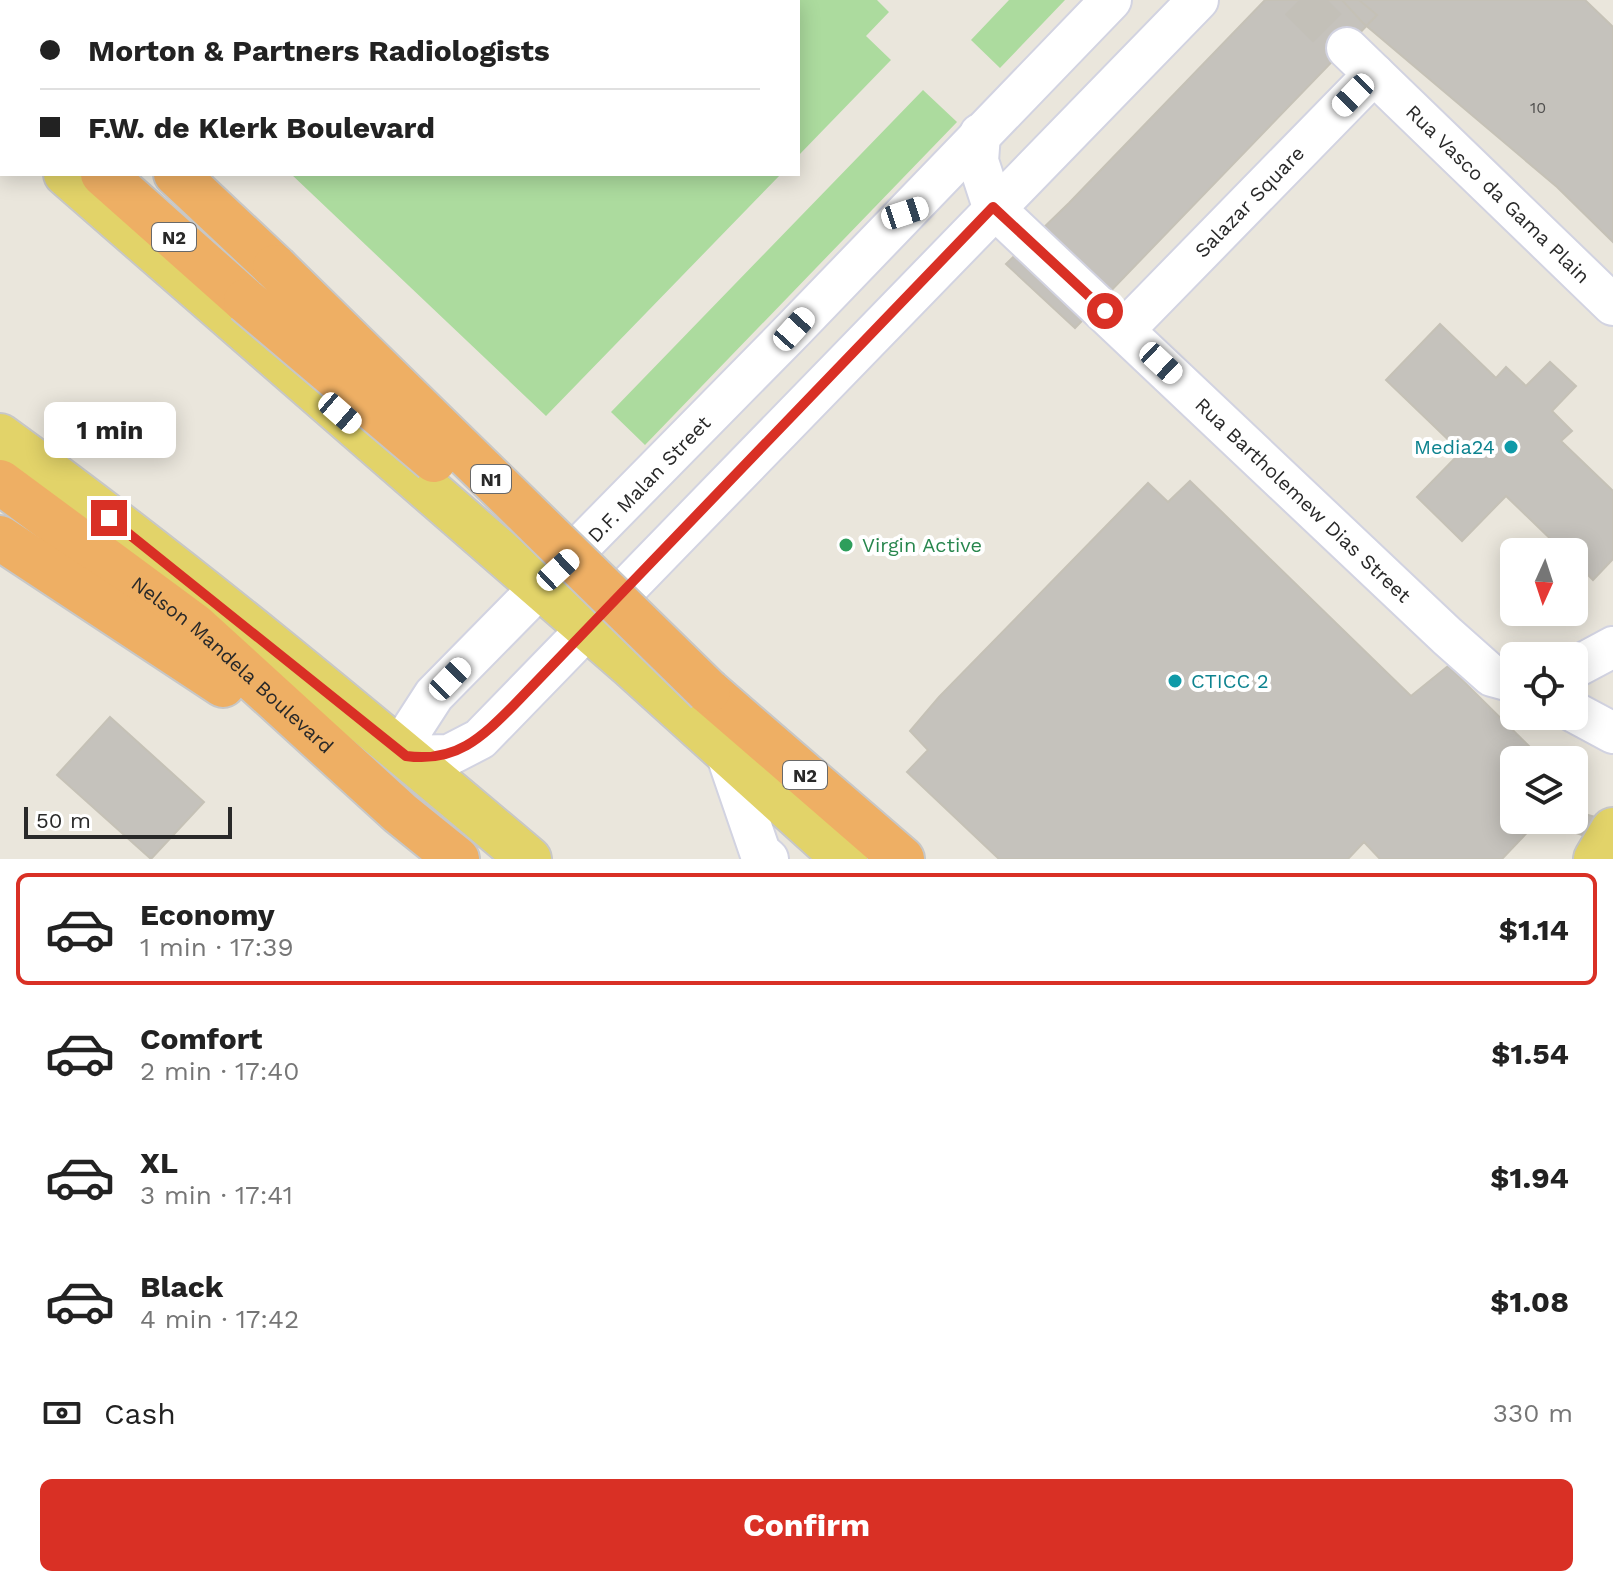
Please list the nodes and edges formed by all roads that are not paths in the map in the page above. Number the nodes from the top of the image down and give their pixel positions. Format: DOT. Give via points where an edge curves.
graph roads {
  1 [pos="1111,0"];
  2 [pos="1198,0"];
  3 [pos="1361,61"];
  4 [pos="980,134"];
  5 [pos="68,176"];
  6 [pos="105,176"];
  7 [pos="178,176"];
  8 [pos="993,207"];
  9 [pos="905,213"];
  10 [pos="1613,305"];
  11 [pos="1125,329"];
  12 [pos="715,410"];
  13 [pos="0,436"];
  14 [pos="759,452"];
  15 [pos="0,482"];
  16 [pos="0,538"];
  17 [pos="540,587"];
  18 [pos="588,628"];
  19 [pos="1613,647"];
  20 [pos="1588,660"];
  21 [pos="1500,678"];
  22 [pos="708,691"];
  23 [pos="1588,720"];
  24 [pos="1613,733"];
  25 [pos="725,750"];
  26 [pos="406,756"];
  27 [pos="400,813"];
  28 [pos="1613,830"];
  29 [pos="457,859"];
  30 [pos="529,859"];
  31 [pos="768,859"];
  32 [pos="845,859"];
  33 [pos="902,859"];
  34 [pos="1596,859"];
  1 -- 4 [label="street, D.F. Malan Street"];
  2 -- 8 [label="street"];
  3 -- 10 [label="street, Rua Vasco da Gama Plain"];
  3 -- 11 [label="street, Salazar Square"];
  4 -- 8 [label="street, Rua Bartholemew Dias Street" via="978,161"];
  4 -- 9 [label="street, D.F. Malan Street"];
  5 -- 17 [label="main road"];
  6 -- 22 [label="highway, N2, bridge"];
  7 -- 22 [label="highway, N1, bridge"];
  8 -- 9 [label="street" via="942,203"];
  8 -- 11 [label="street, Rua Bartholemew Dias Street"];
  8 -- 14 [label="street"];
  9 -- 12 [label="street, D.F. Malan Street"];
  11 -- 21 [label="street, Rua Bartholemew Dias Street" via="1447,636"];
  12 -- 14 [label="street"];
  12 -- 17 [label="street, D.F. Malan Street"];
  13 -- 26 [label="main road"];
  14 -- 18 [label="street"];
  15 -- 27 [label="highway, Nelson Mandela Boulevard" via="195,626"];
  16 -- 27 [label="highway" via="175,650"];
  17 -- 18 [label="main road"];
  17 -- 26 [label="street, D.F. Malan Street" via="422,710"];
  18 -- 25 [label="main road"];
  18 -- 26 [label="street" via="470,747 434,758"];
  19 -- 20 [label="street"];
  22 -- 33 [label="highway, N2"];
  23 -- 24 [label="street"];
  25 -- 31 [label="street" via="760,852"];
  25 -- 32 [label="main road"];
  26 -- 30 [label="main road"];
  27 -- 29 [label="highway, Nelson Mandela Boulevard"];
  28 -- 34 [label="main road"];
}
